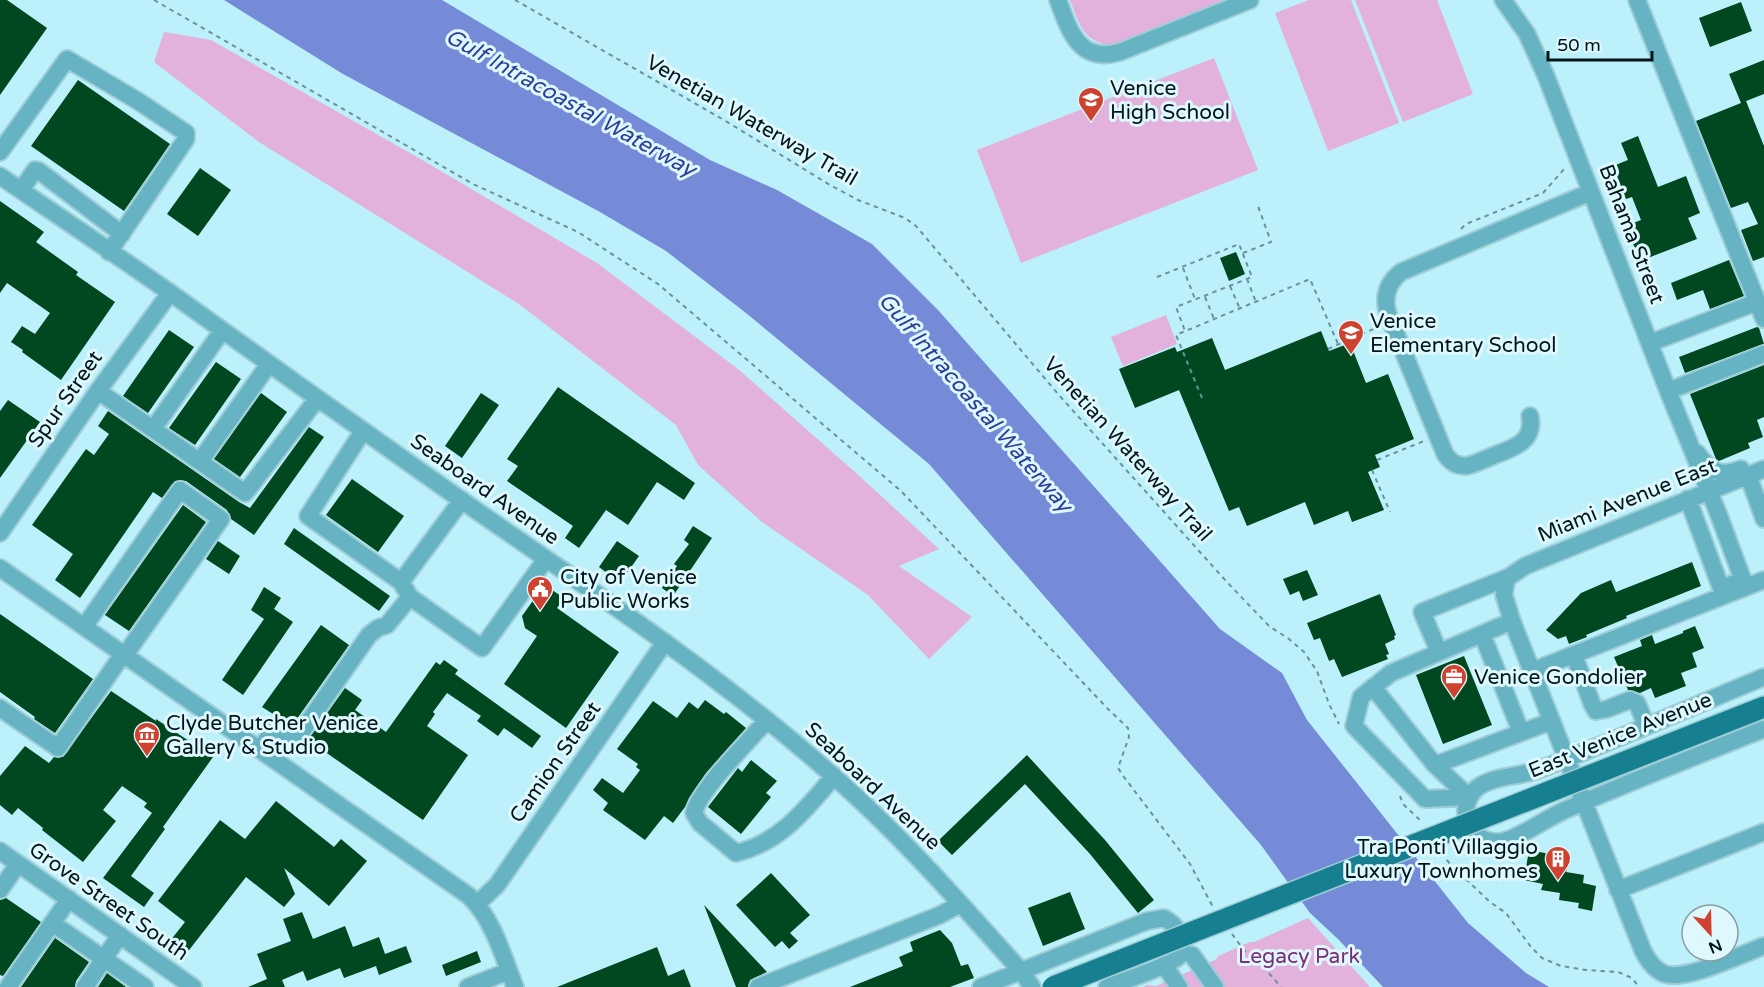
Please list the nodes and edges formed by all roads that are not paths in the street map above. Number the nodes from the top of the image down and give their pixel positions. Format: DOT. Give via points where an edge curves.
graph roads {
  1 [pos="1058,0"];
  2 [pos="1250,0"];
  3 [pos="1503,0"];
  4 [pos="1637,0"];
  5 [pos="0,152"];
  6 [pos="0,176"];
  7 [pos="21,190"];
  8 [pos="64,191"];
  9 [pos="1591,192"];
  10 [pos="49,210"];
  11 [pos="122,234"];
  12 [pos="110,252"];
  13 [pos="170,293"];
  14 [pos="1757,302"];
  15 [pos="1764,318"];
  16 [pos="222,331"];
  17 [pos="1650,344"];
  18 [pos="1764,354"];
  19 [pos="269,364"];
  20 [pos="98,391"];
  21 [pos="1668,391"];
  22 [pos="317,399"];
  23 [pos="1530,416"];
  24 [pos="153,429"];
  25 [pos="363,431"];
  26 [pos="1687,438"];
  27 [pos="1764,460"];
  28 [pos="200,461"];
  29 [pos="1764,469"];
  30 [pos="1748,475"];
  31 [pos="1708,490"];
  32 [pos="1688,499"];
  33 [pos="462,500"];
  34 [pos="1764,519"];
  35 [pos="0,532"];
  36 [pos="546,559"];
  37 [pos="0,568"];
  38 [pos="1509,577"];
  39 [pos="1764,580"];
  40 [pos="402,582"];
  41 [pos="410,597"];
  42 [pos="1512,621"];
  43 [pos="84,627"];
  44 [pos="1482,634"];
  45 [pos="665,642"];
  46 [pos="1439,652"];
  47 [pos="124,654"];
  48 [pos="1574,655"];
  49 [pos="1532,671"];
  50 [pos="1764,677"];
  51 [pos="1373,687"];
  52 [pos="1764,706"];
  53 [pos="0,708"];
  54 [pos="767,720"];
  55 [pos="1552,721"];
  56 [pos="1646,725"];
  57 [pos="1764,729"];
  58 [pos="1521,732"];
  59 [pos="261,750"];
  60 [pos="1567,758"];
  61 [pos="1435,765"];
  62 [pos="834,776"];
  63 [pos="1469,796"];
  64 [pos="1583,802"];
  65 [pos="1764,832"];
  66 [pos="0,851"];
  67 [pos="18,864"];
  68 [pos="0,890"];
  69 [pos="1618,890"];
  70 [pos="69,899"];
  71 [pos="477,904"];
  72 [pos="960,904"];
  73 [pos="52,923"];
  74 [pos="120,935"];
  75 [pos="1764,945"];
  76 [pos="1192,955"];
  77 [pos="104,959"];
  78 [pos="1164,965"];
  79 [pos="509,971"];
  80 [pos="1021,971"];
  81 [pos="172,981"];
  82 [pos="0,984"];
  83 [pos="7,987"];
  84 [pos="85,987"];
  85 [pos="145,987"];
  86 [pos="193,987"];
  87 [pos="468,987"];
  88 [pos="516,987"];
  89 [pos="758,987"];
  90 [pos="981,987"];
  91 [pos="1032,987"];
  92 [pos="1053,987"];
  93 [pos="1107,987"];
  94 [pos="1179,987"];
  95 [pos="1215,987"];
  1 -- 2 [label="street" via="1077,42 1107,55"];
  3 -- 9 [label="street, Bahama Street" via="1534,47"];
  4 -- 14 [label="street"];
  5 -- 11 [label="street" via="67,59 186,133 186,140"];
  6 -- 7 [label="street, Seaboard Avenue"];
  7 -- 8 [label="street" via="35,170"];
  7 -- 10 [label="street, Seaboard Avenue"];
  8 -- 10 [label="street"];
  8 -- 11 [label="street"];
  9 -- 17 [label="street, Bahama Street"];
  9 -- 23 [label="street" via="1398,274 1387,291 1388,314 1451,462 1467,466 1518,446 1529,433"];
  10 -- 12 [label="street, Seaboard Avenue"];
  11 -- 12 [label="street"];
  12 -- 13 [label="street, Seaboard Avenue"];
  13 -- 16 [label="street, Seaboard Avenue"];
  13 -- 20 [label="street, Spur Street"];
  14 -- 15 [label="street"];
  14 -- 17 [label="street"];
  16 -- 19 [label="street, Seaboard Avenue"];
  16 -- 24 [label="street"];
  17 -- 21 [label="street, Bahama Street"];
  18 -- 21 [label="street"];
  19 -- 22 [label="street, Seaboard Avenue"];
  19 -- 28 [label="street"];
  20 -- 24 [label="street"];
  20 -- 35 [label="street, Spur Street"];
  21 -- 26 [label="street, Bahama Street"];
  22 -- 25 [label="street, Seaboard Avenue"];
  22 -- 28 [label="street" via="245,493"];
  24 -- 28 [label="street"];
  25 -- 33 [label="street, Seaboard Avenue"];
  25 -- 40 [label="street" via="308,516"];
  26 -- 27 [label="street" via="1705,464 1725,474"];
  26 -- 31 [label="street, Bahama Street"];
  29 -- 30 [label="street, Miami Avenue East"];
  30 -- 31 [label="street, Miami Avenue East"];
  30 -- 34 [label="street"];
  31 -- 32 [label="street, Miami Avenue East"];
  31 -- 32 [label="street, Bahama Street" via="1743,580 1721,588"];
  32 -- 38 [label="street, Miami Avenue East" via="1525,566"];
  33 -- 36 [label="street, Seaboard Avenue"];
  33 -- 40 [label="street"];
  36 -- 41 [label="street" via="482,648"];
  36 -- 45 [label="street, Seaboard Avenue"];
  37 -- 43 [label="street"];
  38 -- 42 [label="street" via="1504,595"];
  38 -- 46 [label="street, Miami Avenue East" via="1422,612"];
  39 -- 48 [label="street"];
  40 -- 41 [label="street"];
  41 -- 59 [label="street" via="387,625 369,634 295,741 275,727"];
  42 -- 44 [label="street"];
  42 -- 49 [label="street"];
  43 -- 47 [label="street"];
  43 -- 47 [label="street" via="180,490 221,519"];
  44 -- 46 [label="street"];
  44 -- 58 [label="street"];
  45 -- 54 [label="street, Seaboard Avenue"];
  45 -- 71 [label="street, Camion Street" via="497,885"];
  46 -- 51 [label="street" via="1391,673"];
  47 -- 53 [label="street" via="58,748"];
  47 -- 59 [label="street"];
  48 -- 49 [label="street"];
  48 -- 56 [label="street" via="1596,711 1630,700 1637,703"];
  49 -- 55 [label="street"];
  50 -- 56 [label="street, East Venice Avenue"];
  51 -- 61 [label="street"];
  51 -- 63 [label="street" via="1361,698 1354,726 1425,799"];
  52 -- 92 [label="main road, East Venice Avenue, bridge"];
  54 -- 62 [label="street, Seaboard Avenue"];
  54 -- 62 [label="street" via="695,806 700,823 736,853 749,850 784,831"];
  55 -- 58 [label="street"];
  55 -- 60 [label="street"];
  56 -- 60 [label="street, East Venice Avenue"];
  57 -- 64 [label="street"];
  58 -- 61 [label="street"];
  59 -- 71 [label="street"];
  60 -- 63 [label="street, East Venice Avenue" via="1528,773 1490,781"];
  60 -- 64 [label="street"];
  61 -- 63 [label="street"];
  62 -- 72 [label="street, Seaboard Avenue"];
  63 -- 64 [label="street" via="1466,812 1470,828 1479,838 1493,842 1515,837"];
  64 -- 69 [label="street"];
  65 -- 69 [label="street"];
  66 -- 67 [label="street, Grove Street South"];
  67 -- 68 [label="street"];
  67 -- 70 [label="street, Grove Street South"];
  69 -- 75 [label="street" via="1645,955 1660,972 1690,973"];
  70 -- 73 [label="street"];
  70 -- 74 [label="street, Grove Street South"];
  71 -- 79 [label="street"];
  72 -- 80 [label="street, Seaboard Avenue"];
  72 -- 89 [label="street"];
  73 -- 77 [label="street"];
  73 -- 83 [label="street"];
  74 -- 77 [label="street"];
  74 -- 81 [label="street, Grove Street South"];
  76 -- 95 [label="street"];
  77 -- 84 [label="street"];
  77 -- 85 [label="street"];
  78 -- 80 [label="street" via="1181,954 1182,945 1176,927 1164,918"];
  78 -- 93 [label="street"];
  78 -- 94 [label="street"];
  79 -- 87 [label="street"];
  79 -- 88 [label="street"];
  80 -- 90 [label="street"];
  80 -- 91 [label="street, Seaboard Avenue"];
  81 -- 86 [label="street, Grove Street South"];
  82 -- 83 [label="street"];
}
